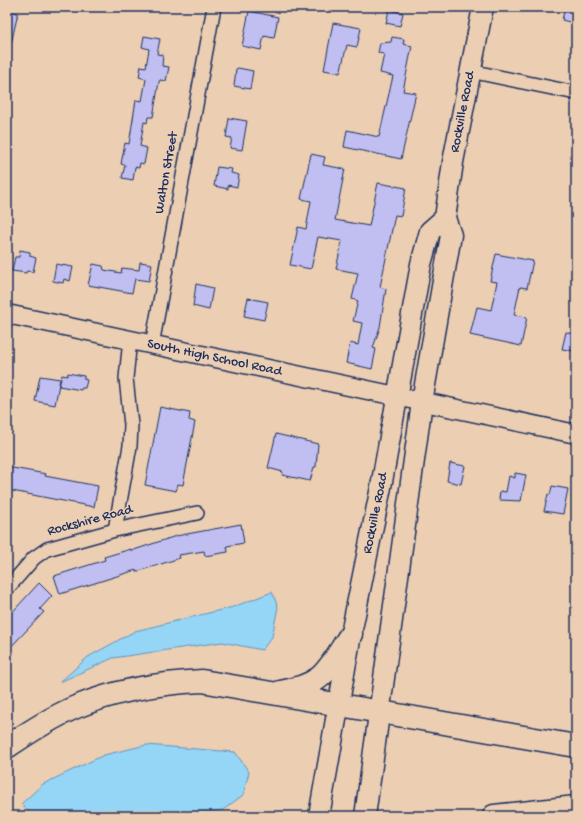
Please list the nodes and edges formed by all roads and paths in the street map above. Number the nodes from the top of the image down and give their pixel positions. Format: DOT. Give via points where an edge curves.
graph roads {
  1 [pos="214,7"];
  2 [pos="483,7"];
  3 [pos="470,71"];
  4 [pos="576,93"];
  5 [pos="445,218"];
  6 [pos="7,314"];
  7 [pos="130,340"];
  8 [pos="152,345"];
  9 [pos="397,397"];
  10 [pos="422,402"];
  11 [pos="576,434"];
  12 [pos="196,513"];
  13 [pos="114,530"];
  14 [pos="7,589"];
  15 [pos="351,634"];
  16 [pos="269,693"];
  17 [pos="339,705"];
  18 [pos="380,713"];
  19 [pos="576,746"];
  20 [pos="7,747"];
  21 [pos="576,807"];
  22 [pos="319,816"];
  23 [pos="365,816"];
  24 [pos="494,816"];
  1 -- 8 [label="street, Walton Street"];
  2 -- 3 [label="main road, Rockville Road"];
  3 -- 4 [label="street"];
  3 -- 5 [label="main road, Rockville Road"];
  5 -- 9 [label="main road, Rockville Road" via="430,231 421,264"];
  5 -- 10 [label="main road, Rockville Road" via="451,235"];
  6 -- 7 [label="street, South High School Road"];
  7 -- 8 [label="street, South High School Road"];
  7 -- 13 [label="street" via="126,378 131,424 130,446"];
  8 -- 9 [label="street, South High School Road"];
  9 -- 10 [label="street, South High School Road"];
  9 -- 15 [label="main road, Rockville Road"];
  10 -- 11 [label="street, South High School Road"];
  10 -- 18 [label="main road, Rockville Road"];
  12 -- 13 [label="street, Rockshire Road"];
  13 -- 14 [label="street, Rockshire Road" via="44,550"];
  15 -- 16 [label="highway" via="318,680 301,688"];
  15 -- 17 [label="main road, Rockville Road"];
  16 -- 17 [label="highway"];
  16 -- 20 [label="highway" via="202,681 139,687 76,707 46,722"];
  17 -- 18 [label="highway"];
  17 -- 22 [label="main road, Rockville Road"];
  18 -- 19 [label="highway"];
  18 -- 23 [label="main road, Rockville Road"];
  21 -- 24 [label="highway"];
}
